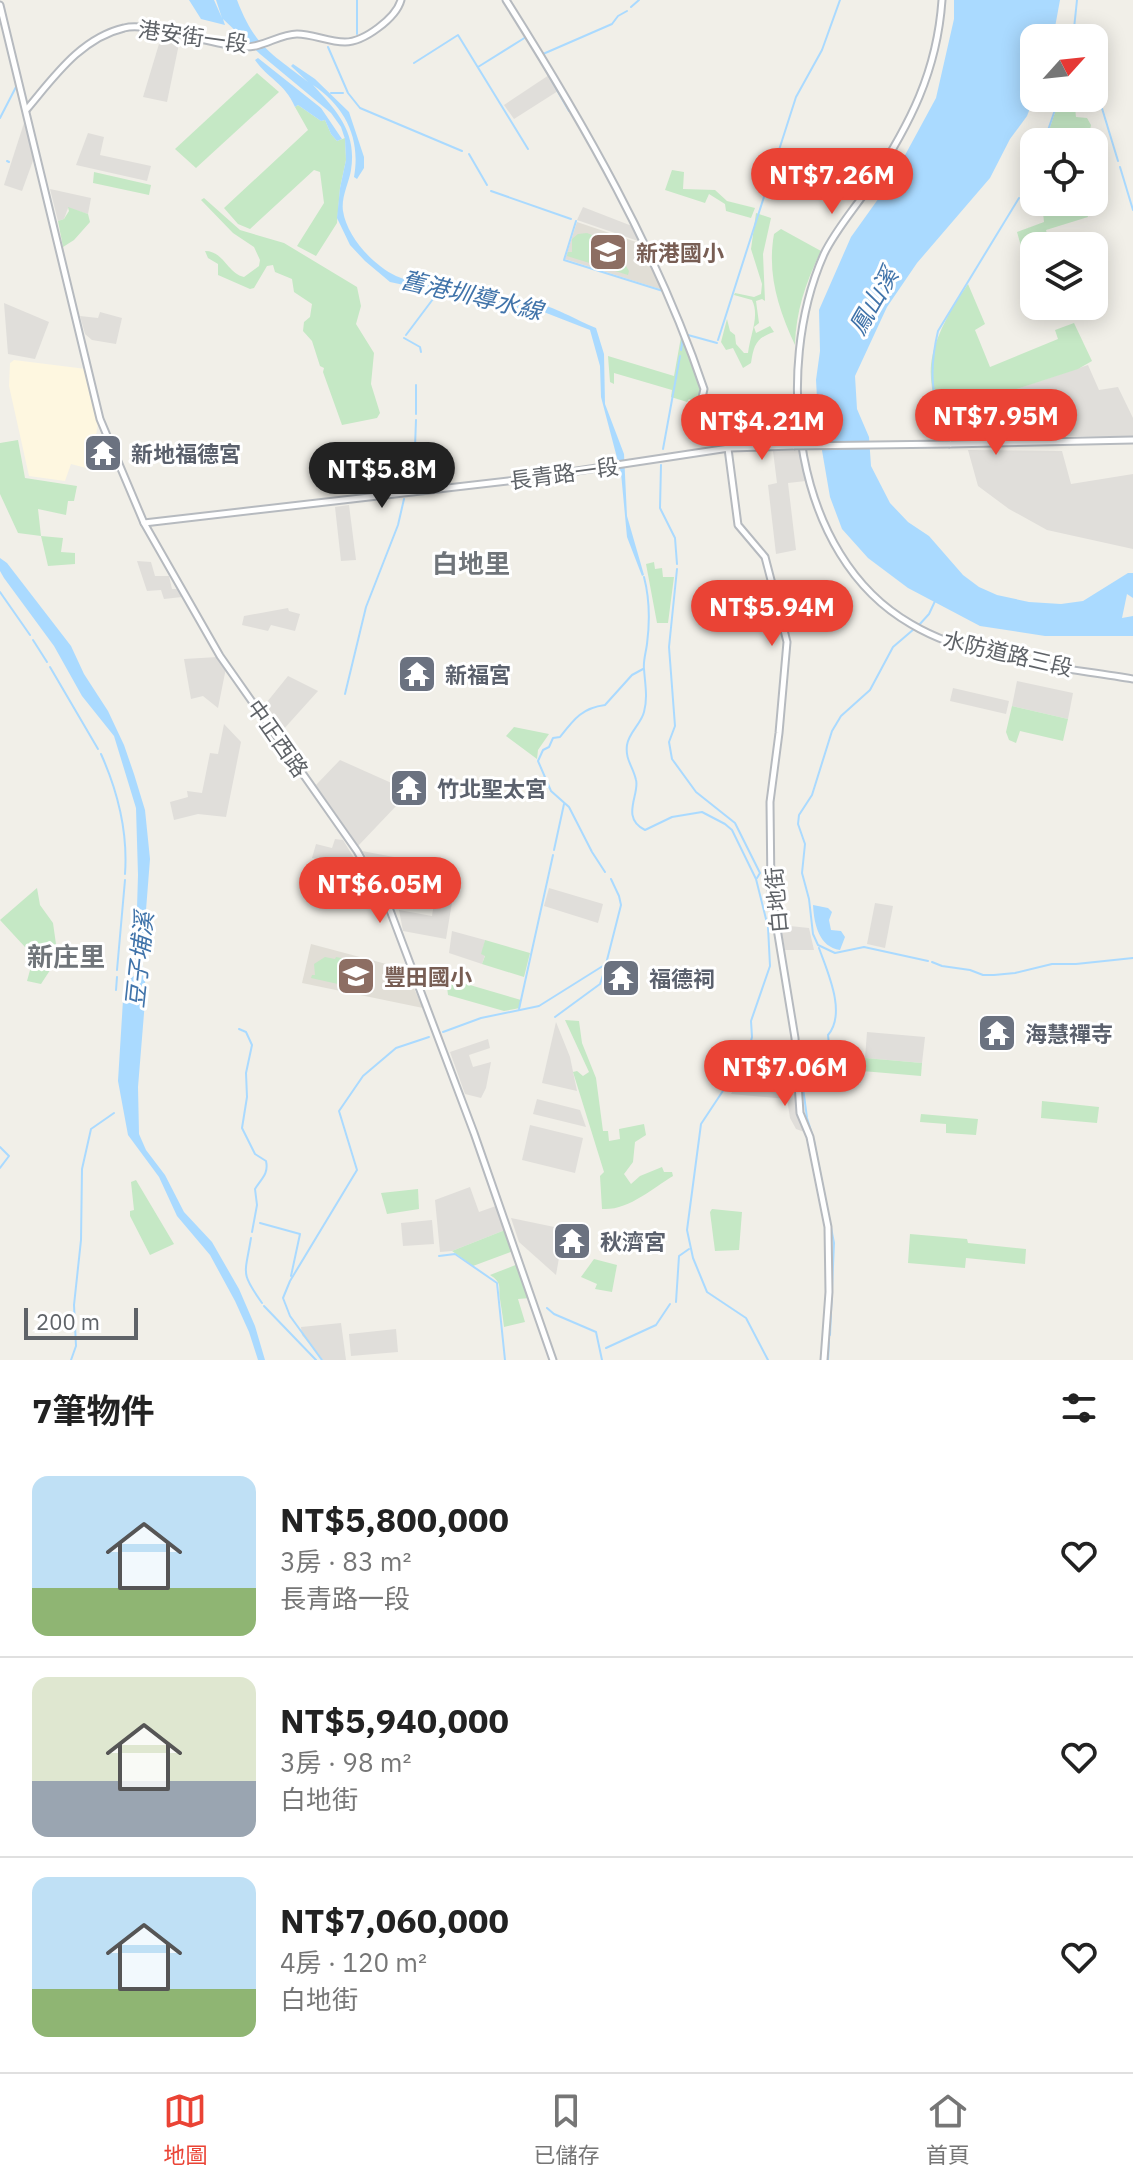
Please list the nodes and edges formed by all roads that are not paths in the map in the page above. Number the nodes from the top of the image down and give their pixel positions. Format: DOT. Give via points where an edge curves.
graph roads {
  1 [pos="401,0"];
  2 [pos="506,0"];
  3 [pos="942,0"];
  4 [pos="0,5"];
  5 [pos="27,109"];
  6 [pos="1133,440"];
  7 [pos="798,445"];
  8 [pos="729,448"];
  9 [pos="144,523"];
  10 [pos="1133,679"];
  11 [pos="553,1360"];
  12 [pos="824,1360"];
  1 -- 5 [label="street, 港安街一段" via="384,22 350,42 295,34 244,47 126,27 81,50"];
  2 -- 8 [label="street, 白地街" via="596,154 668,293 704,389 701,402 724,418"];
  3 -- 7 [label="street, 水防道路三段" via="925,87 872,183 826,250 811,286 797,372"];
  4 -- 5 [label="street, 中正西路"];
  5 -- 9 [label="street, 中正西路" via="100,419"];
  6 -- 7 [label="street, 長青路一段, bridge"];
  7 -- 8 [label="street, 長青路一段"];
  7 -- 10 [label="street, 水防道路三段" via="820,513 844,561 882,604 909,624 937,638 1003,656"];
  8 -- 9 [label="street, 長青路一段" via="471,486"];
  8 -- 12 [label="street, 白地街" via="738,525 765,557 787,642 770,802 771,892 795,1038 800,1113 828,1227"];
  9 -- 11 [label="street, 中正西路" via="220,656 371,872 388,905"];
}
